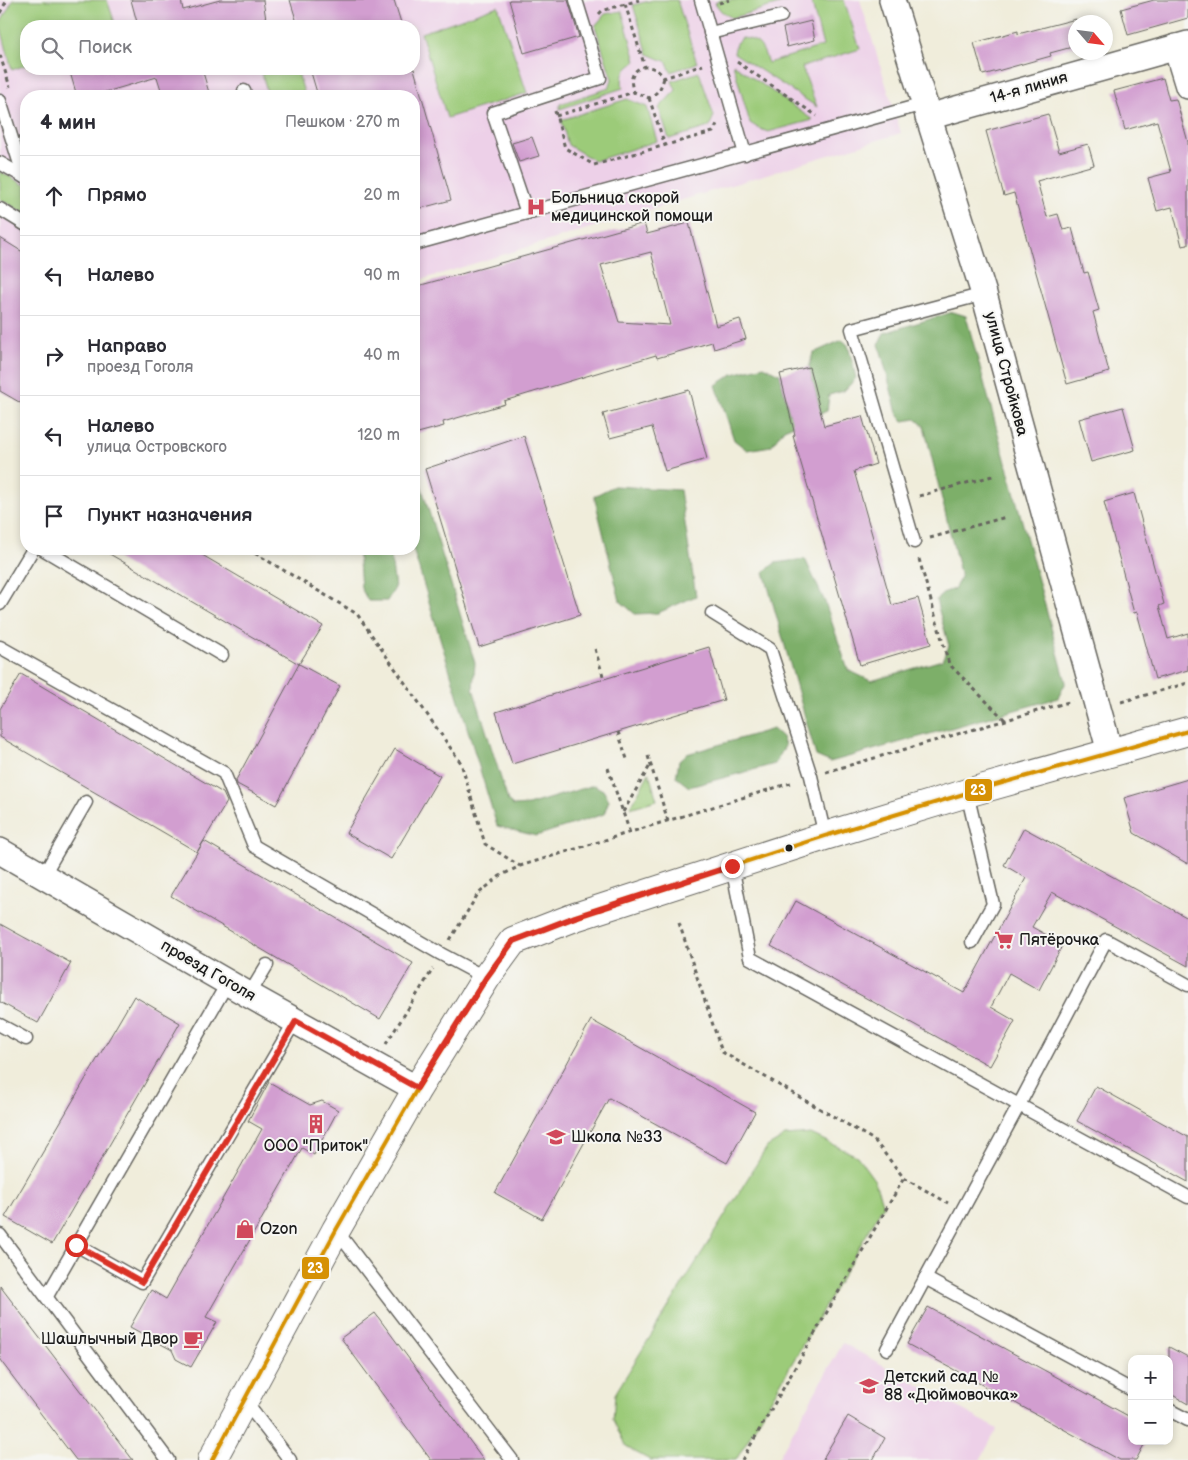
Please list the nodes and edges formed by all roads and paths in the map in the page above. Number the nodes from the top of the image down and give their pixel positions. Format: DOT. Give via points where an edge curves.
graph roads {
  1 [pos="7,0"];
  2 [pos="576,0"];
  3 [pos="639,0"];
  4 [pos="701,0"];
  5 [pos="718,0"];
  6 [pos="728,0"];
  7 [pos="892,0"];
  8 [pos="625,4"];
  9 [pos="0,13"];
  10 [pos="781,16"];
  11 [pos="596,18"];
  12 [pos="710,33"];
  13 [pos="1182,45"];
  14 [pos="718,61"];
  15 [pos="704,65"];
  16 [pos="645,67"];
  17 [pos="707,74"];
  18 [pos="664,78"];
  19 [pos="1188,86"];
  20 [pos="634,92"];
  21 [pos="650,98"];
  22 [pos="0,101"];
  23 [pos="556,105"];
  24 [pos="926,111"];
  25 [pos="556,116"];
  26 [pos="720,118"];
  27 [pos="837,128"];
  28 [pos="666,145"];
  29 [pos="744,154"];
  30 [pos="20,162"];
  31 [pos="0,163"];
  32 [pos="20,174"];
  33 [pos="0,209"];
  34 [pos="528,213"];
  35 [pos="20,221"];
  36 [pos="420,242"];
  37 [pos="984,294"];
  38 [pos="996,474"];
  39 [pos="902,500"];
  40 [pos="1006,517"];
  41 [pos="914,542"];
  42 [pos="29,555"];
  43 [pos="53,555"];
  44 [pos="258,555"];
  45 [pos="0,604"];
  46 [pos="712,614"];
  47 [pos="0,647"];
  48 [pos="595,649"];
  49 [pos="222,655"];
  50 [pos="604,679"];
  51 [pos="1188,683"];
  52 [pos="1098,708"];
  53 [pos="1005,720"];
  54 [pos="1188,731"];
  55 [pos="618,732"];
  56 [pos="1110,752"];
  57 [pos="648,756"];
  58 [pos="628,762"];
  59 [pos="651,764"];
  60 [pos="608,768"];
  61 [pos="967,793"];
  62 [pos="86,802"];
  63 [pos="623,813"];
  64 [pos="668,821"];
  65 [pos="630,833"];
  66 [pos="825,836"];
  67 [pos="0,851"];
  68 [pos="520,866"];
  69 [pos="732,866"];
  70 [pos="43,876"];
  71 [pos="679,923"];
  72 [pos="972,942"];
  73 [pos="267,965"];
  74 [pos="486,978"];
  75 [pos="228,982"];
  76 [pos="1188,985"];
  77 [pos="250,995"];
  78 [pos="296,1021"];
  79 [pos="0,1025"];
  80 [pos="26,1039"];
  81 [pos="417,1088"];
  82 [pos="1019,1104"];
  83 [pos="904,1178"];
  84 [pos="1188,1197"];
  85 [pos="962,1211"];
  86 [pos="336,1230"];
  87 [pos="0,1235"];
  88 [pos="76,1245"];
  89 [pos="925,1278"];
  90 [pos="46,1296"];
  91 [pos="887,1349"];
  92 [pos="1128,1388"];
  93 [pos="244,1400"];
  94 [pos="1173,1412"];
  95 [pos="1188,1420"];
  96 [pos="168,1460"];
  97 [pos="212,1460"];
  98 [pos="290,1460"];
  99 [pos="512,1460"];
  100 [pos="742,1460"];
  1 -- 9 [label="path"];
  2 -- 34 [label="lane" via="600,78 493,113"];
  3 -- 8 [label="path"];
  4 -- 12 [label="lane"];
  5 -- 6 [label="path" via="719,3"];
  7 -- 24 [label="street, улица Стройкова"];
  8 -- 11 [label="path" via="602,11"];
  8 -- 16 [label="path"];
  10 -- 12 [label="lane"];
  12 -- 14 [label="lane"];
  13 -- 19 [label="street"];
  13 -- 24 [label="street, 14-я линия"];
  14 -- 15 [label="path"];
  14 -- 27 [label="path" via="732,58"];
  14 -- 29 [label="lane"];
  15 -- 17 [label="path"];
  15 -- 18 [label="path"];
  16 -- 18 [label="path" via="659,70"];
  16 -- 20 [label="path" via="640,67 632,75 630,83"];
  18 -- 21 [label="path" via="658,93"];
  20 -- 21 [label="path"];
  20 -- 25 [label="path"];
  21 -- 28 [label="path"];
  22 -- 30 [label="lane"];
  23 -- 25 [label="path"];
  24 -- 27 [label="lane"];
  24 -- 37 [label="street, улица Стройкова"];
  25 -- 28 [label="path" via="565,148 594,165"];
  26 -- 28 [label="path" via="713,132"];
  27 -- 29 [label="lane"];
  29 -- 34 [label="lane"];
  31 -- 32 [label="lane"];
  33 -- 35 [label="lane"];
  34 -- 36 [label="lane"];
  37 -- 39 [label="lane" via="852,329"];
  37 -- 52 [label="street, улица Стройкова"];
  38 -- 39 [label="path"];
  39 -- 41 [label="lane"];
  40 -- 41 [label="path"];
  41 -- 53 [label="path" via="948,664"];
  42 -- 45 [label="lane"];
  43 -- 49 [label="lane"];
  44 -- 68 [label="path" via="356,614 461,763 485,844"];
  46 -- 66 [label="lane" via="770,649 811,776"];
  47 -- 74 [label="lane" via="224,773 254,846"];
  48 -- 50 [label="path"];
  51 -- 52 [label="path"];
  52 -- 56 [label="street, улица Стройкова"];
  54 -- 56 [label="street"];
  55 -- 58 [label="path"];
  56 -- 61 [label="street"];
  57 -- 59 [label="path"];
  59 -- 63 [label="path"];
  59 -- 64 [label="path"];
  60 -- 63 [label="path"];
  61 -- 66 [label="street"];
  61 -- 72 [label="lane" via="993,904"];
  62 -- 70 [label="lane"];
  63 -- 65 [label="path"];
  66 -- 69 [label="street"];
  67 -- 70 [label="street, проезд Гоголя"];
  69 -- 74 [label="street" via="575,917 513,941"];
  69 -- 82 [label="lane" via="750,958"];
  70 -- 75 [label="street, проезд Гоголя"];
  71 -- 83 [label="path" via="722,1052 874,1140"];
  73 -- 77 [label="lane"];
  74 -- 81 [label="street"];
  75 -- 77 [label="street, проезд Гоголя"];
  75 -- 88 [label="lane"];
  76 -- 82 [label="lane" via="1106,940"];
  77 -- 78 [label="street, проезд Гоголя"];
  78 -- 81 [label="street, проезд Гоголя"];
  78 -- 88 [label="lane" via="142,1282"];
  79 -- 80 [label="lane"];
  81 -- 86 [label="street"];
  82 -- 84 [label="lane"];
  82 -- 85 [label="lane"];
  83 -- 85 [label="path"];
  83 -- 100 [label="path"];
  85 -- 89 [label="lane"];
  86 -- 93 [label="street"];
  86 -- 99 [label="lane"];
  87 -- 90 [label="lane"];
  88 -- 90 [label="lane"];
  89 -- 91 [label="lane"];
  89 -- 92 [label="lane"];
  90 -- 96 [label="lane"];
  93 -- 97 [label="street"];
  93 -- 98 [label="lane"];
  94 -- 95 [label="lane"];
}
